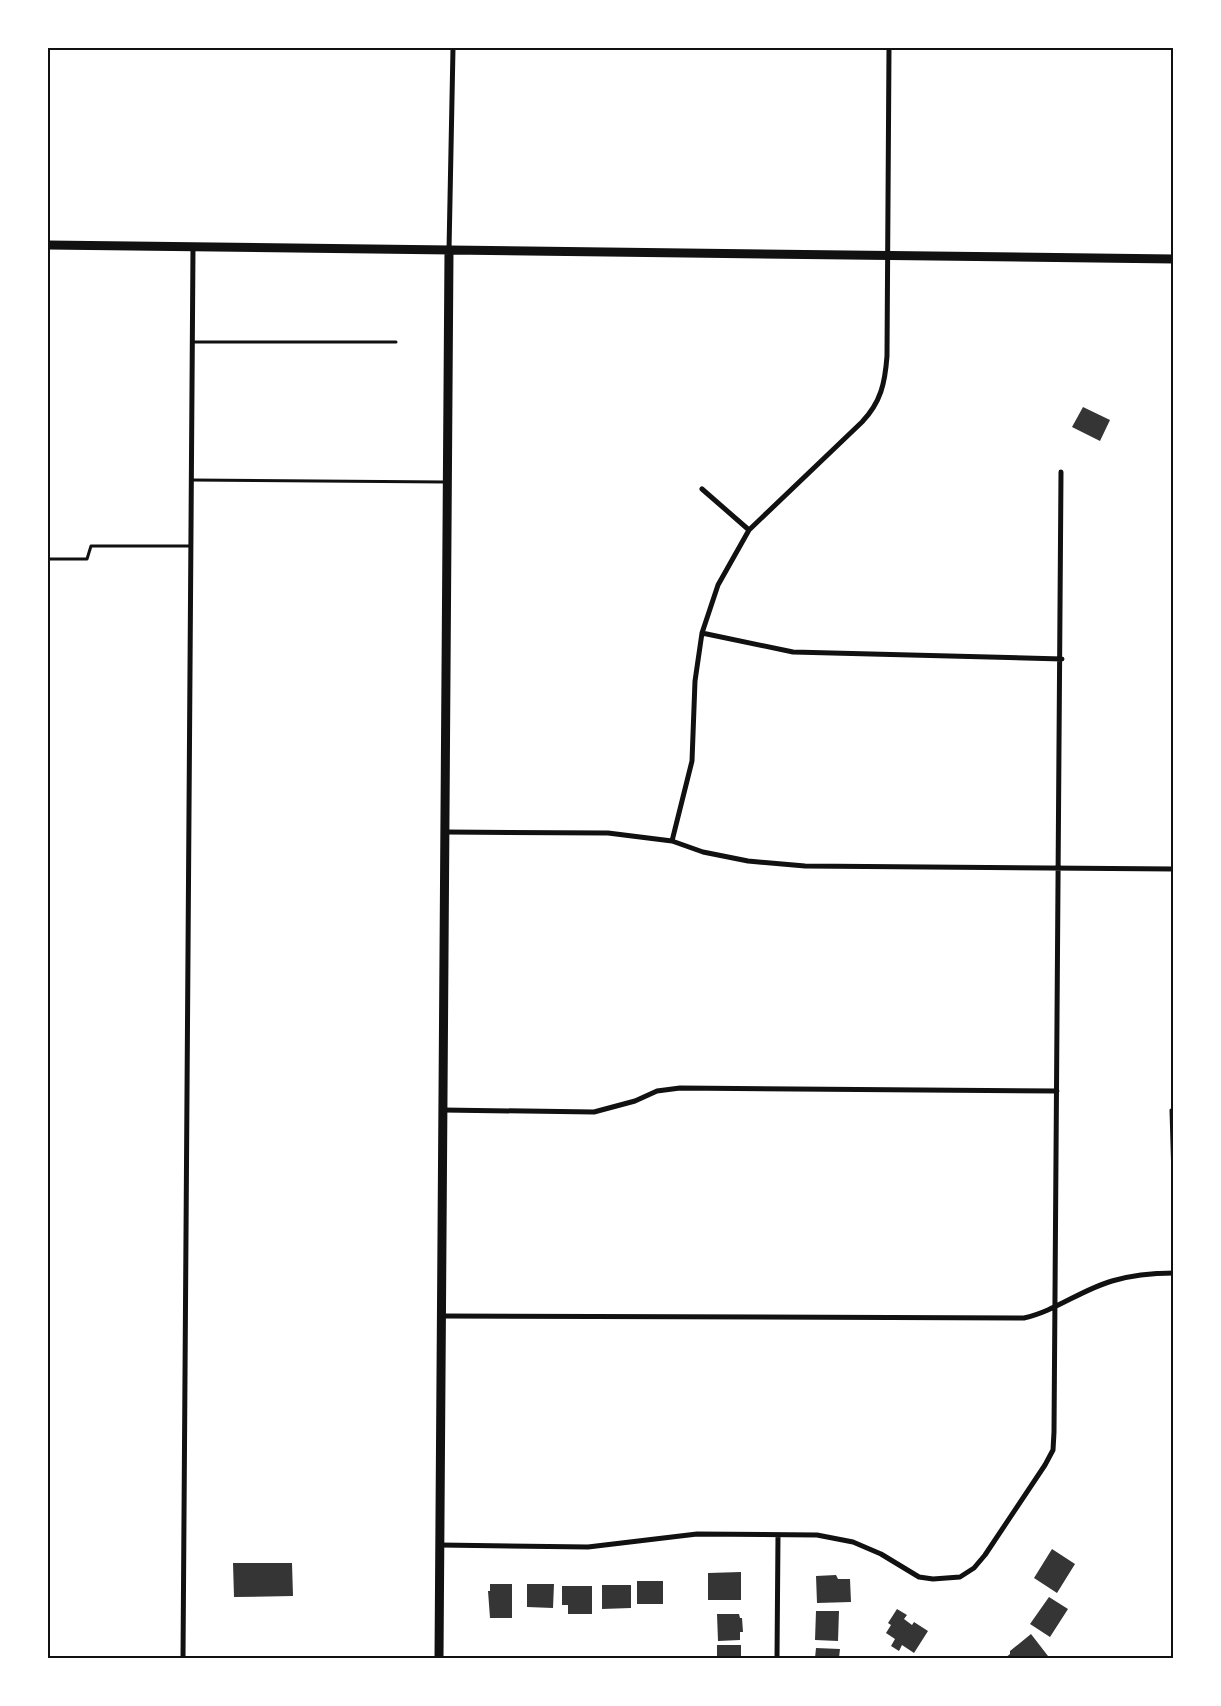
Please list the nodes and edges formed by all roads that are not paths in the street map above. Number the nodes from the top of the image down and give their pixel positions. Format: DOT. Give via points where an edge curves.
graph roads {
  1 [pos="453,48"];
  2 [pos="889,48"];
  3 [pos="48,245"];
  4 [pos="193,247"];
  5 [pos="449,251"];
  6 [pos="888,256"];
  7 [pos="1174,259"];
  8 [pos="193,342"];
  9 [pos="396,342"];
  10 [pos="1061,472"];
  11 [pos="192,480"];
  12 [pos="449,482"];
  13 [pos="702,490"];
  14 [pos="749,530"];
  15 [pos="192,546"];
  16 [pos="48,559"];
  17 [pos="702,634"];
  18 [pos="1062,659"];
  19 [pos="446,832"];
  20 [pos="672,841"];
  21 [pos="1060,868"];
  22 [pos="1174,869"];
  23 [pos="1057,1091"];
  24 [pos="443,1110"];
  25 [pos="1174,1110"];
  26 [pos="1173,1135"];
  27 [pos="1174,1212"];
  28 [pos="1174,1273"];
  29 [pos="1055,1307"];
  30 [pos="443,1316"];
  31 [pos="778,1535"];
  32 [pos="440,1545"];
  33 [pos="183,1658"];
  34 [pos="439,1658"];
  35 [pos="777,1658"];
  1 -- 5 [label="street"];
  2 -- 6 [label="street"];
  3 -- 4 [label="street"];
  4 -- 5 [label="street"];
  4 -- 8 [label="street"];
  5 -- 6 [label="street"];
  5 -- 12 [label="street"];
  6 -- 7 [label="street"];
  6 -- 14 [label="street" via="886,376 874,409"];
  8 -- 9 [label="lane"];
  8 -- 11 [label="street"];
  10 -- 18 [label="street"];
  11 -- 12 [label="lane"];
  11 -- 15 [label="street"];
  12 -- 19 [label="street"];
  13 -- 14 [label="street"];
  14 -- 17 [label="street" via="718,585"];
  15 -- 16 [label="lane" via="91,546 87,559"];
  15 -- 33 [label="street"];
  17 -- 18 [label="street" via="793,652"];
  17 -- 20 [label="street" via="695,681 692,761"];
  18 -- 21 [label="street"];
  19 -- 20 [label="street" via="608,833"];
  19 -- 24 [label="street"];
  20 -- 21 [label="street" via="703,852 748,861 806,866"];
  21 -- 22 [label="street"];
  21 -- 23 [label="street"];
  23 -- 24 [label="street" via="680,1088 657,1091 635,1101 594,1112"];
  23 -- 29 [label="street"];
  24 -- 30 [label="street"];
  25 -- 26 [label="lane" via="1171,1110"];
  26 -- 27 [label="lane"];
  28 -- 29 [label="street" via="1142,1274 1111,1281"];
  29 -- 30 [label="street" via="1024,1318 990,1319"];
  29 -- 31 [label="street" via="1053,1450 974,1568 960,1576 919,1577 881,1554 853,1542 817,1535"];
  30 -- 32 [label="street"];
  31 -- 32 [label="street" via="698,1534 588,1547"];
  31 -- 35 [label="street"];
  32 -- 34 [label="street"];
}
